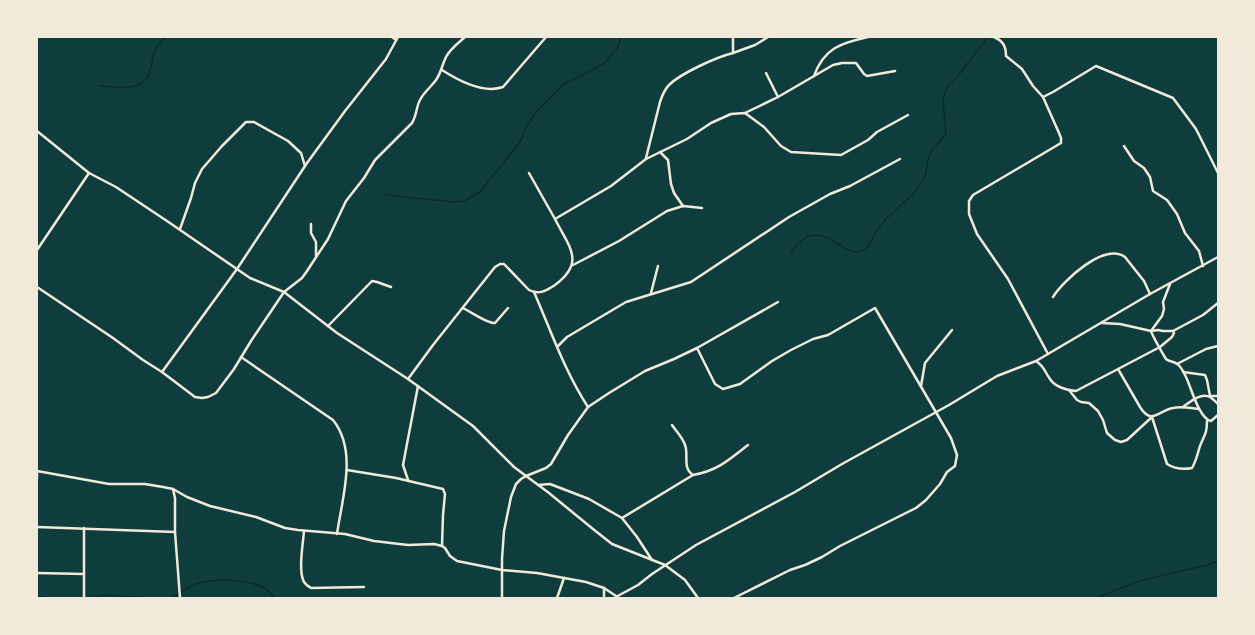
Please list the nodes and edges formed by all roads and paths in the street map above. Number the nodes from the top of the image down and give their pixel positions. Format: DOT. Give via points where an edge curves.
graph roads {
  1 [pos="392,37"];
  2 [pos="465,37"];
  3 [pos="546,37"];
  4 [pos="733,37"];
  5 [pos="768,37"];
  6 [pos="868,37"];
  7 [pos="994,37"];
  8 [pos="397,38"];
  9 [pos="734,53"];
  10 [pos="442,70"];
  11 [pos="895,71"];
  12 [pos="766,73"];
  13 [pos="814,77"];
  14 [pos="778,97"];
  15 [pos="1043,97"];
  16 [pos="745,113"];
  17 [pos="908,115"];
  18 [pos="37,131"];
  19 [pos="1124,146"];
  20 [pos="660,152"];
  21 [pos="646,159"];
  22 [pos="900,159"];
  23 [pos="305,166"];
  24 [pos="89,173"];
  25 [pos="529,173"];
  26 [pos="1218,173"];
  27 [pos="683,206"];
  28 [pos="702,208"];
  29 [pos="555,219"];
  30 [pos="311,224"];
  31 [pos="180,229"];
  32 [pos="37,250"];
  33 [pos="316,256"];
  34 [pos="1218,257"];
  35 [pos="572,265"];
  36 [pos="658,266"];
  37 [pos="1203,266"];
  38 [pos="237,269"];
  39 [pos="1170,284"];
  40 [pos="37,287"];
  41 [pos="391,287"];
  42 [pos="284,292"];
  43 [pos="534,292"];
  44 [pos="651,294"];
  45 [pos="1150,294"];
  46 [pos="1053,297"];
  47 [pos="778,302"];
  48 [pos="1218,303"];
  49 [pos="463,308"];
  50 [pos="508,308"];
  51 [pos="1099,324"];
  52 [pos="328,326"];
  53 [pos="952,330"];
  54 [pos="1151,331"];
  55 [pos="1173,331"];
  56 [pos="558,346"];
  57 [pos="1218,346"];
  58 [pos="1160,347"];
  59 [pos="697,348"];
  60 [pos="1048,354"];
  61 [pos="241,357"];
  62 [pos="1036,361"];
  63 [pos="1177,364"];
  64 [pos="1118,369"];
  65 [pos="162,372"];
  66 [pos="1183,372"];
  67 [pos="408,379"];
  68 [pos="418,386"];
  69 [pos="921,386"];
  70 [pos="1069,390"];
  71 [pos="1210,396"];
  72 [pos="1218,396"];
  73 [pos="1195,398"];
  74 [pos="1218,404"];
  75 [pos="588,407"];
  76 [pos="1183,407"];
  77 [pos="1199,410"];
  78 [pos="936,412"];
  79 [pos="1218,415"];
  80 [pos="1152,416"];
  81 [pos="1207,420"];
  82 [pos="672,426"];
  83 [pos="748,445"];
  84 [pos="347,470"];
  85 [pos="37,471"];
  86 [pos="693,475"];
  87 [pos="526,476"];
  88 [pos="37,478"];
  89 [pos="408,480"];
  90 [pos="538,485"];
  91 [pos="173,489"];
  92 [pos="622,518"];
  93 [pos="37,527"];
  94 [pos="84,528"];
  95 [pos="304,531"];
  96 [pos="175,532"];
  97 [pos="337,534"];
  98 [pos="442,546"];
  99 [pos="652,560"];
  100 [pos="665,565"];
  101 [pos="502,570"];
  102 [pos="37,573"];
  103 [pos="84,574"];
  104 [pos="564,578"];
  105 [pos="364,587"];
  106 [pos="604,588"];
  107 [pos="84,598"];
  108 [pos="180,598"];
  109 [pos="502,598"];
  110 [pos="557,598"];
  111 [pos="604,598"];
  112 [pos="616,598"];
  113 [pos="698,598"];
  114 [pos="734,598"];
  1 -- 8 [label="street"];
  2 -- 10 [label="street" via="450,51"];
  3 -- 10 [label="street" via="503,87 495,90 484,89 457,79"];
  4 -- 9 [label="street"];
  5 -- 9 [label="street"];
  6 -- 13 [label="street" via="844,43 831,50 822,60"];
  7 -- 15 [label="street" via="1002,42 1006,56 1022,69"];
  8 -- 23 [label="street" via="386,59"];
  9 -- 21 [label="street" via="685,74 669,85 660,102"];
  10 -- 33 [label="street" via="436,81 421,97 412,123 380,155 349,196 328,239"];
  11 -- 13 [label="street" via="867,76 856,62 842,63"];
  12 -- 14 [label="street"];
  13 -- 14 [label="street"];
  14 -- 16 [label="street"];
  15 -- 26 [label="street" via="1096,66 1173,98 1196,129"];
  15 -- 60 [label="street" via="1062,138 1061,143 973,195 969,201 969,214 978,234 1008,279"];
  16 -- 17 [label="street" via="791,152 841,155"];
  16 -- 20 [label="street" via="731,114 719,119"];
  18 -- 24 [label="street"];
  19 -- 37 [label="street" via="1150,177 1153,190 1167,200 1177,214 1185,233 1199,251"];
  20 -- 21 [label="street"];
  20 -- 27 [label="street" via="668,160 671,184"];
  21 -- 29 [label="street" via="610,186"];
  22 -- 44 [label="street" via="789,217 691,282"];
  23 -- 31 [label="street" via="301,153 288,141 254,122 246,122 202,169"];
  23 -- 38 [label="street"];
  24 -- 31 [label="street" via="116,187"];
  24 -- 32 [label="street"];
  25 -- 29 [label="street"];
  27 -- 28 [label="street"];
  27 -- 35 [label="street" via="667,211 619,241"];
  29 -- 35 [label="street" via="572,253"];
  30 -- 33 [label="street" via="311,234 316,242"];
  31 -- 38 [label="street"];
  33 -- 42 [label="street" via="302,278"];
  34 -- 37 [label="street"];
  35 -- 43 [label="street" via="565,277 546,291"];
  36 -- 44 [label="street"];
  37 -- 39 [label="street"];
  38 -- 42 [label="street" via="250,278"];
  38 -- 65 [label="street"];
  39 -- 45 [label="street"];
  39 -- 54 [label="street" via="1162,316"];
  40 -- 65 [label="street"];
  41 -- 52 [label="street" via="372,282"];
  42 -- 52 [label="street"];
  42 -- 61 [label="street"];
  43 -- 49 [label="street" via="504,264 500,264"];
  43 -- 56 [label="street"];
  44 -- 56 [label="street" via="626,302 566,337"];
  45 -- 46 [label="street" via="1144,281 1125,257 1114,253 1091,262 1063,284"];
  45 -- 51 [label="street"];
  47 -- 59 [label="street"];
  48 -- 55 [label="street" via="1203,315"];
  49 -- 50 [label="street" via="493,324"];
  49 -- 67 [label="street"];
  51 -- 54 [label="street" via="1107,322"];
  51 -- 60 [label="street"];
  52 -- 67 [label="street"];
  53 -- 69 [label="street" via="926,363"];
  54 -- 55 [label="street"];
  54 -- 58 [label="street"];
  55 -- 58 [label="street" via="1172,337"];
  56 -- 75 [label="street" via="578,392"];
  57 -- 63 [label="street"];
  58 -- 63 [label="street" via="1168,360"];
  58 -- 64 [label="street"];
  59 -- 69 [label="street" via="715,384 726,389 740,384 791,350 828,335 875,308"];
  59 -- 75 [label="street" via="645,371"];
  60 -- 62 [label="street"];
  61 -- 65 [label="street" via="216,393 208,397 195,397"];
  61 -- 84 [label="street" via="333,420 342,433 347,455"];
  62 -- 70 [label="street" via="1044,366 1052,381"];
  62 -- 78 [label="street" via="997,376"];
  63 -- 66 [label="street"];
  64 -- 70 [label="street" via="1081,390"];
  64 -- 80 [label="street" via="1143,412"];
  66 -- 71 [label="street" via="1205,375"];
  66 -- 73 [label="street"];
  67 -- 68 [label="street"];
  68 -- 87 [label="street" via="473,426"];
  68 -- 89 [label="street" via="403,465"];
  69 -- 78 [label="street"];
  70 -- 80 [label="street" via="1077,400 1089,403 1098,411 1107,433 1121,442 1127,440"];
  71 -- 72 [label="street"];
  71 -- 73 [label="street"];
  71 -- 74 [label="street"];
  73 -- 76 [label="street"];
  73 -- 77 [label="street"];
  75 -- 87 [label="street" via="551,464"];
  76 -- 77 [label="street"];
  76 -- 80 [label="street" via="1170,408 1157,416"];
  77 -- 81 [label="street"];
  78 -- 100 [label="street" via="696,544"];
  78 -- 114 [label="street" via="951,438 957,458 955,466 947,472 926,500 905,514 822,557"];
  79 -- 81 [label="street" via="1211,421"];
  80 -- 81 [label="street" via="1166,464 1183,470 1192,468 1197,459 1207,432"];
  82 -- 86 [label="street" via="684,442 687,468"];
  83 -- 86 [label="street" via="720,467"];
  84 -- 89 [label="street"];
  84 -- 97 [label="street"];
  85 -- 88 [label="street"];
  85 -- 91 [label="street" via="109,484 145,484"];
  86 -- 92 [label="street"];
  87 -- 90 [label="street"];
  87 -- 101 [label="street" via="516,484 511,497 504,531"];
  89 -- 98 [label="street" via="445,491"];
  90 -- 92 [label="street" via="550,484 589,499"];
  90 -- 99 [label="street" via="612,544"];
  91 -- 95 [label="street" via="210,506"];
  91 -- 96 [label="street"];
  92 -- 99 [label="street"];
  93 -- 94 [label="street"];
  94 -- 96 [label="street"];
  94 -- 103 [label="street"];
  95 -- 97 [label="street"];
  95 -- 105 [label="street" via="302,572 306,585 311,588"];
  96 -- 108 [label="street"];
  97 -- 98 [label="street" via="408,545"];
  98 -- 101 [label="street" via="453,559"];
  99 -- 100 [label="street"];
  100 -- 112 [label="street"];
  100 -- 113 [label="street" via="685,580"];
  101 -- 104 [label="street"];
  101 -- 109 [label="street"];
  102 -- 103 [label="street"];
  103 -- 107 [label="street"];
  104 -- 106 [label="street"];
  104 -- 110 [label="street"];
  106 -- 111 [label="street"];
  106 -- 112 [label="street"];
}
